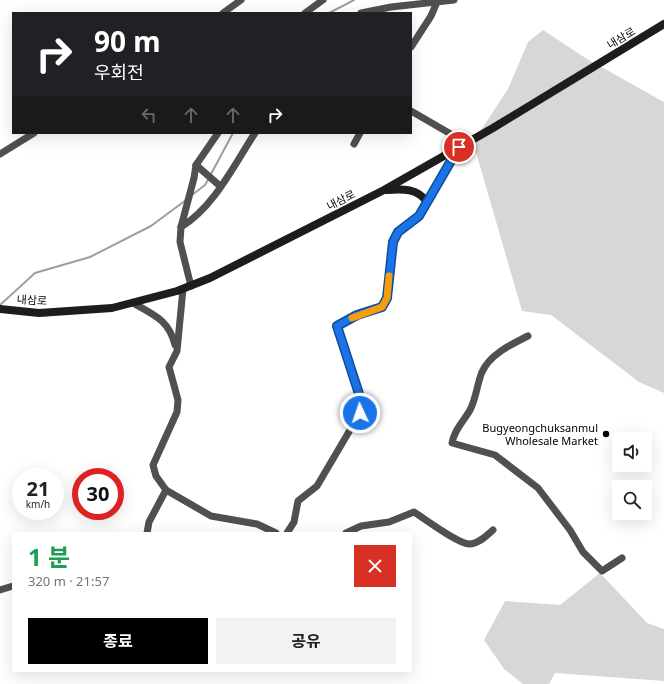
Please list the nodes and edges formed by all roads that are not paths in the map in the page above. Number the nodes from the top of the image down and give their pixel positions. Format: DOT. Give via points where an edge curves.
graph roads {
  1 [pos="241,0"];
  2 [pos="323,0"];
  3 [pos="454,0"];
  4 [pos="437,2"];
  5 [pos="224,12"];
  6 [pos="306,12"];
  7 [pos="366,12"];
  8 [pos="664,24"];
  9 [pos="412,46"];
  10 [pos="412,112"];
  11 [pos="32,134"];
  12 [pos="217,134"];
  13 [pos="254,134"];
  14 [pos="359,134"];
  15 [pos="354,144"];
  16 [pos="459,145"];
  17 [pos="0,154"];
  18 [pos="197,167"];
  19 [pos="220,186"];
  20 [pos="383,191"];
  21 [pos="427,202"];
  22 [pos="181,227"];
  23 [pos="187,288"];
  24 [pos="133,303"];
  25 [pos="0,309"];
  26 [pos="528,336"];
  27 [pos="177,351"];
  28 [pos="166,490"];
  29 [pos="494,530"];
  30 [pos="147,532"];
  31 [pos="274,532"];
  32 [pos="288,532"];
  33 [pos="348,532"];
  34 [pos="622,558"];
  35 [pos="12,586"];
  36 [pos="0,590"];
  1 -- 5 [label="street"];
  2 -- 6 [label="street"];
  3 -- 4 [label="street"];
  4 -- 7 [label="street"];
  4 -- 9 [label="street"];
  8 -- 16 [label="main road, 내삼로"];
  10 -- 16 [label="street" via="449,133"];
  11 -- 17 [label="street"];
  12 -- 18 [label="street"];
  13 -- 19 [label="street"];
  14 -- 15 [label="street"];
  16 -- 20 [label="main road, 내삼로"];
  16 -- 21 [label="street"];
  18 -- 19 [label="street"];
  18 -- 22 [label="street"];
  19 -- 22 [label="street" via="192,221"];
  20 -- 21 [label="main road" via="402,189 416,192"];
  20 -- 23 [label="main road, 내삼로"];
  21 -- 32 [label="street" via="419,216 398,232 393,242 387,298 382,307 357,315 337,326 361,400 360,413 317,486 298,501 294,522"];
  22 -- 23 [label="street" via="180,242"];
  23 -- 24 [label="main road, 내삼로"];
  23 -- 27 [label="street"];
  24 -- 25 [label="main road, 내삼로" via="112,308 39,313"];
  24 -- 27 [label="street" via="162,320 172,334"];
  26 -- 34 [label="street" via="510,345 491,360 483,371 471,409 453,436 452,443 495,455 538,488 570,530 583,552 602,571"];
  27 -- 28 [label="street" via="168,367 178,400 177,412 153,465 156,476"];
  28 -- 30 [label="street" via="149,522"];
  28 -- 31 [label="street" via="211,516 257,524"];
  29 -- 33 [label="street" via="479,541 469,544 459,541 414,512 389,522 361,526"];
  35 -- 36 [label="street"];
}
